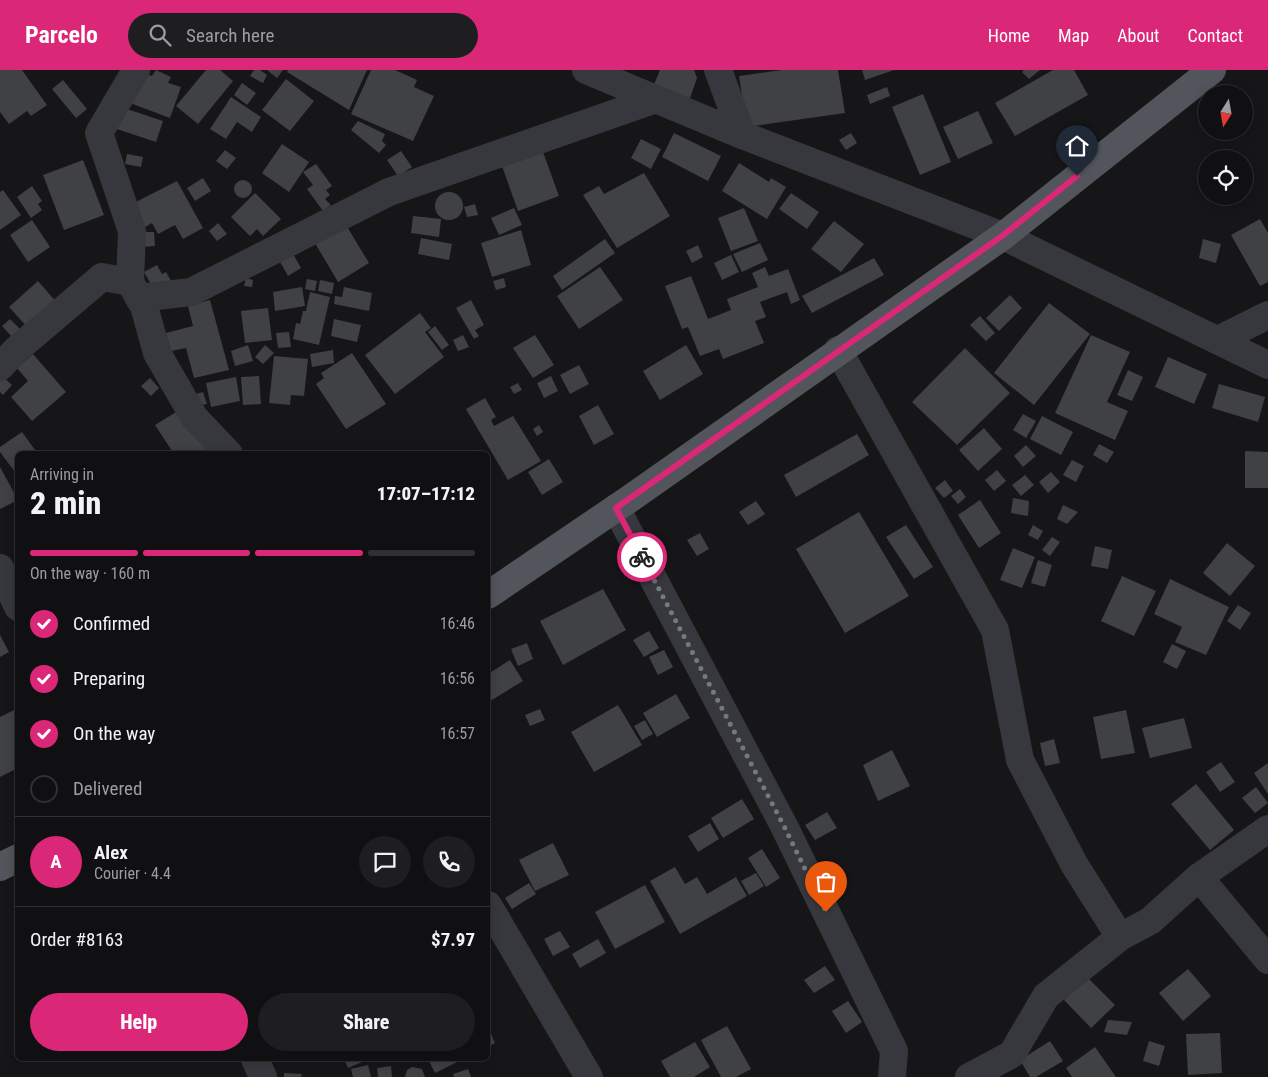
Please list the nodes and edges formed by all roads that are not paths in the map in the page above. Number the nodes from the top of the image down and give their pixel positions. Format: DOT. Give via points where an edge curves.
graph roads {
  1 [pos="136,70"];
  2 [pos="586,70"];
  3 [pos="718,70"];
  4 [pos="1201,74"];
  5 [pos="656,99"];
  6 [pos="742,135"];
  7 [pos="1002,236"];
  8 [pos="135,290"];
  9 [pos="1268,315"];
  10 [pos="1218,340"];
  11 [pos="838,350"];
  12 [pos="1268,365"];
  13 [pos="0,367"];
  14 [pos="226,451"];
  15 [pos="616,508"];
  16 [pos="0,568"];
  17 [pos="490,594"];
  18 [pos="15,600"];
  19 [pos="1268,829"];
  20 [pos="15,860"];
  21 [pos="0,868"];
  22 [pos="1199,877"];
  23 [pos="490,908"];
  24 [pos="1120,937"];
  25 [pos="1268,960"];
  26 [pos="256,1061"];
  27 [pos="263,1077"];
  28 [pos="589,1077"];
  29 [pos="892,1077"];
  30 [pos="969,1077"];
  1 -- 8 [label="street" via="99,134 132,232"];
  2 -- 5 [label="street"];
  3 -- 6 [label="street"];
  4 -- 7 [label="main road"];
  5 -- 6 [label="street"];
  5 -- 8 [label="street" via="389,192 191,292"];
  6 -- 7 [label="street"];
  7 -- 10 [label="street"];
  7 -- 11 [label="main road"];
  8 -- 13 [label="street" via="102,277"];
  8 -- 14 [label="street" via="144,306 157,353 194,417"];
  9 -- 10 [label="street"];
  10 -- 12 [label="street"];
  11 -- 15 [label="main road"];
  11 -- 24 [label="street" via="995,630 1020,760 1074,864"];
  15 -- 17 [label="main road"];
  15 -- 29 [label="street" via="805,869 894,1051"];
  16 -- 18 [label="street"];
  19 -- 22 [label="street"];
  20 -- 21 [label="main road"];
  22 -- 24 [label="street" via="1150,921"];
  22 -- 25 [label="street"];
  23 -- 28 [label="street"];
  24 -- 30 [label="street" via="1046,996 1012,1054"];
  26 -- 27 [label="street"];
}
